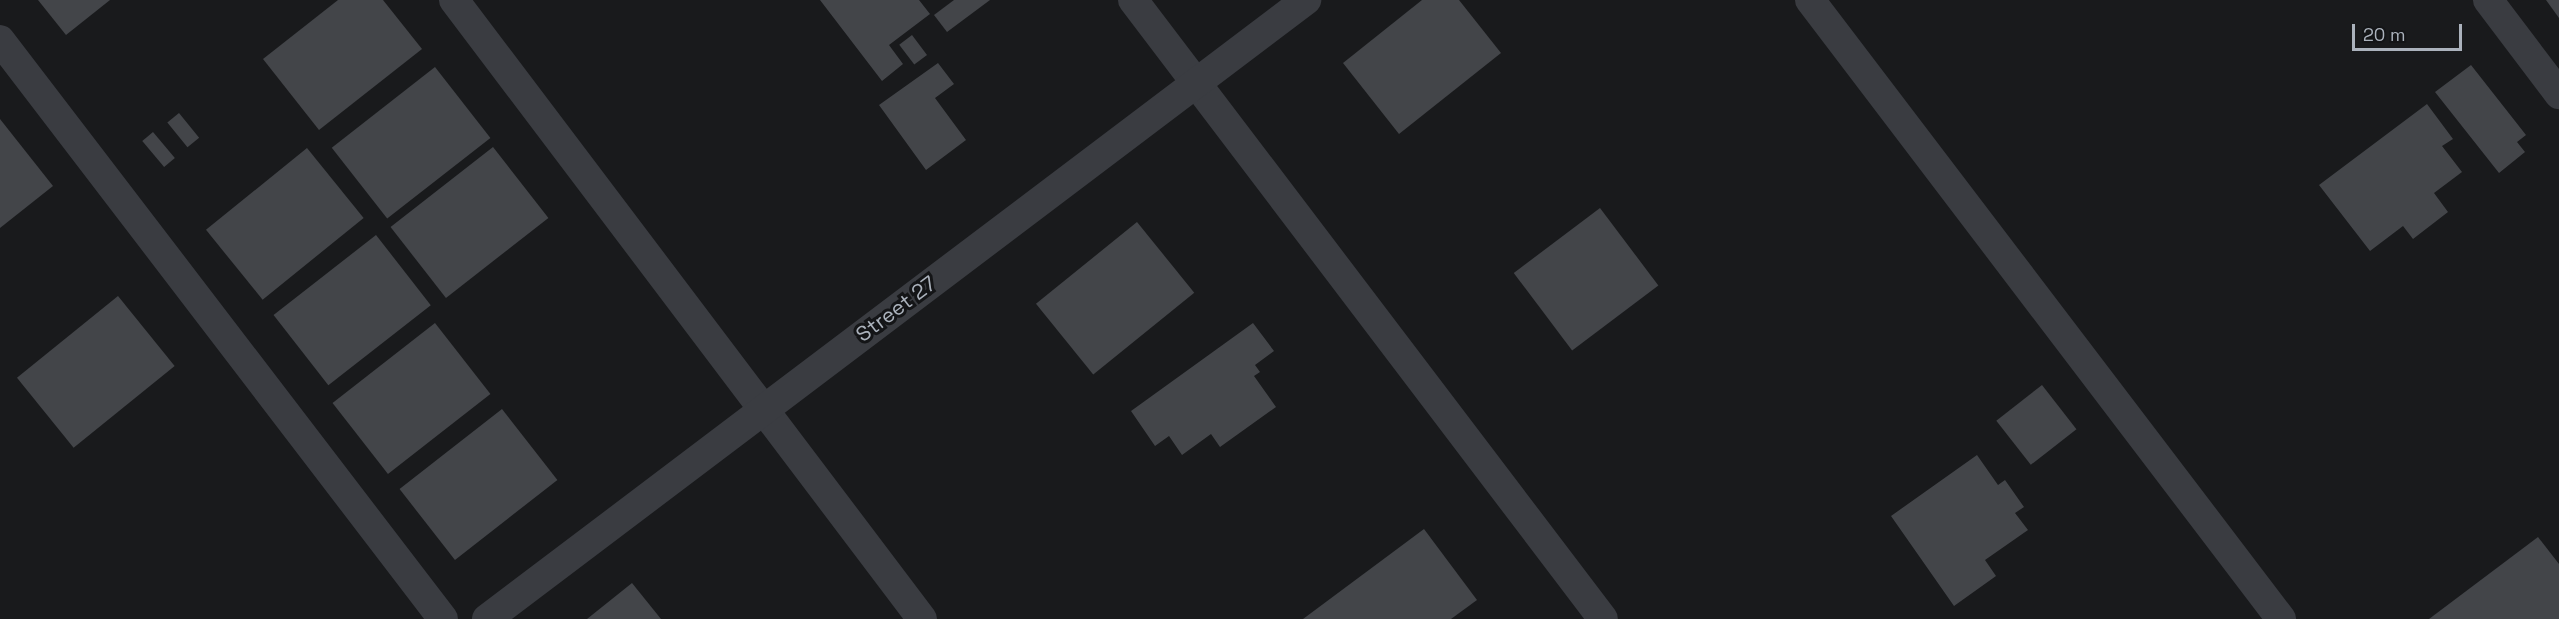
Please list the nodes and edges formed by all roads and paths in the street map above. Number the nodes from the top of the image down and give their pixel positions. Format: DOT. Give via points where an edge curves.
graph roads {
  1 [pos="454,0"];
  2 [pos="1133,0"];
  3 [pos="1306,0"];
  4 [pos="1810,0"];
  5 [pos="2488,0"];
  6 [pos="0,40"];
  7 [pos="1196,83"];
  8 [pos="2559,94"];
  9 [pos="766,408"];
  10 [pos="443,619"];
  11 [pos="487,619"];
  12 [pos="922,619"];
  13 [pos="1603,619"];
  14 [pos="2281,619"];
  1 -- 9 [label="street"];
  2 -- 7 [label="street"];
  3 -- 7 [label="street, Street 27"];
  4 -- 14 [label="street"];
  5 -- 8 [label="street"];
  6 -- 10 [label="street"];
  7 -- 9 [label="street, Street 27"];
  7 -- 13 [label="street"];
  9 -- 11 [label="street, Street 27"];
  9 -- 12 [label="street"];
}
